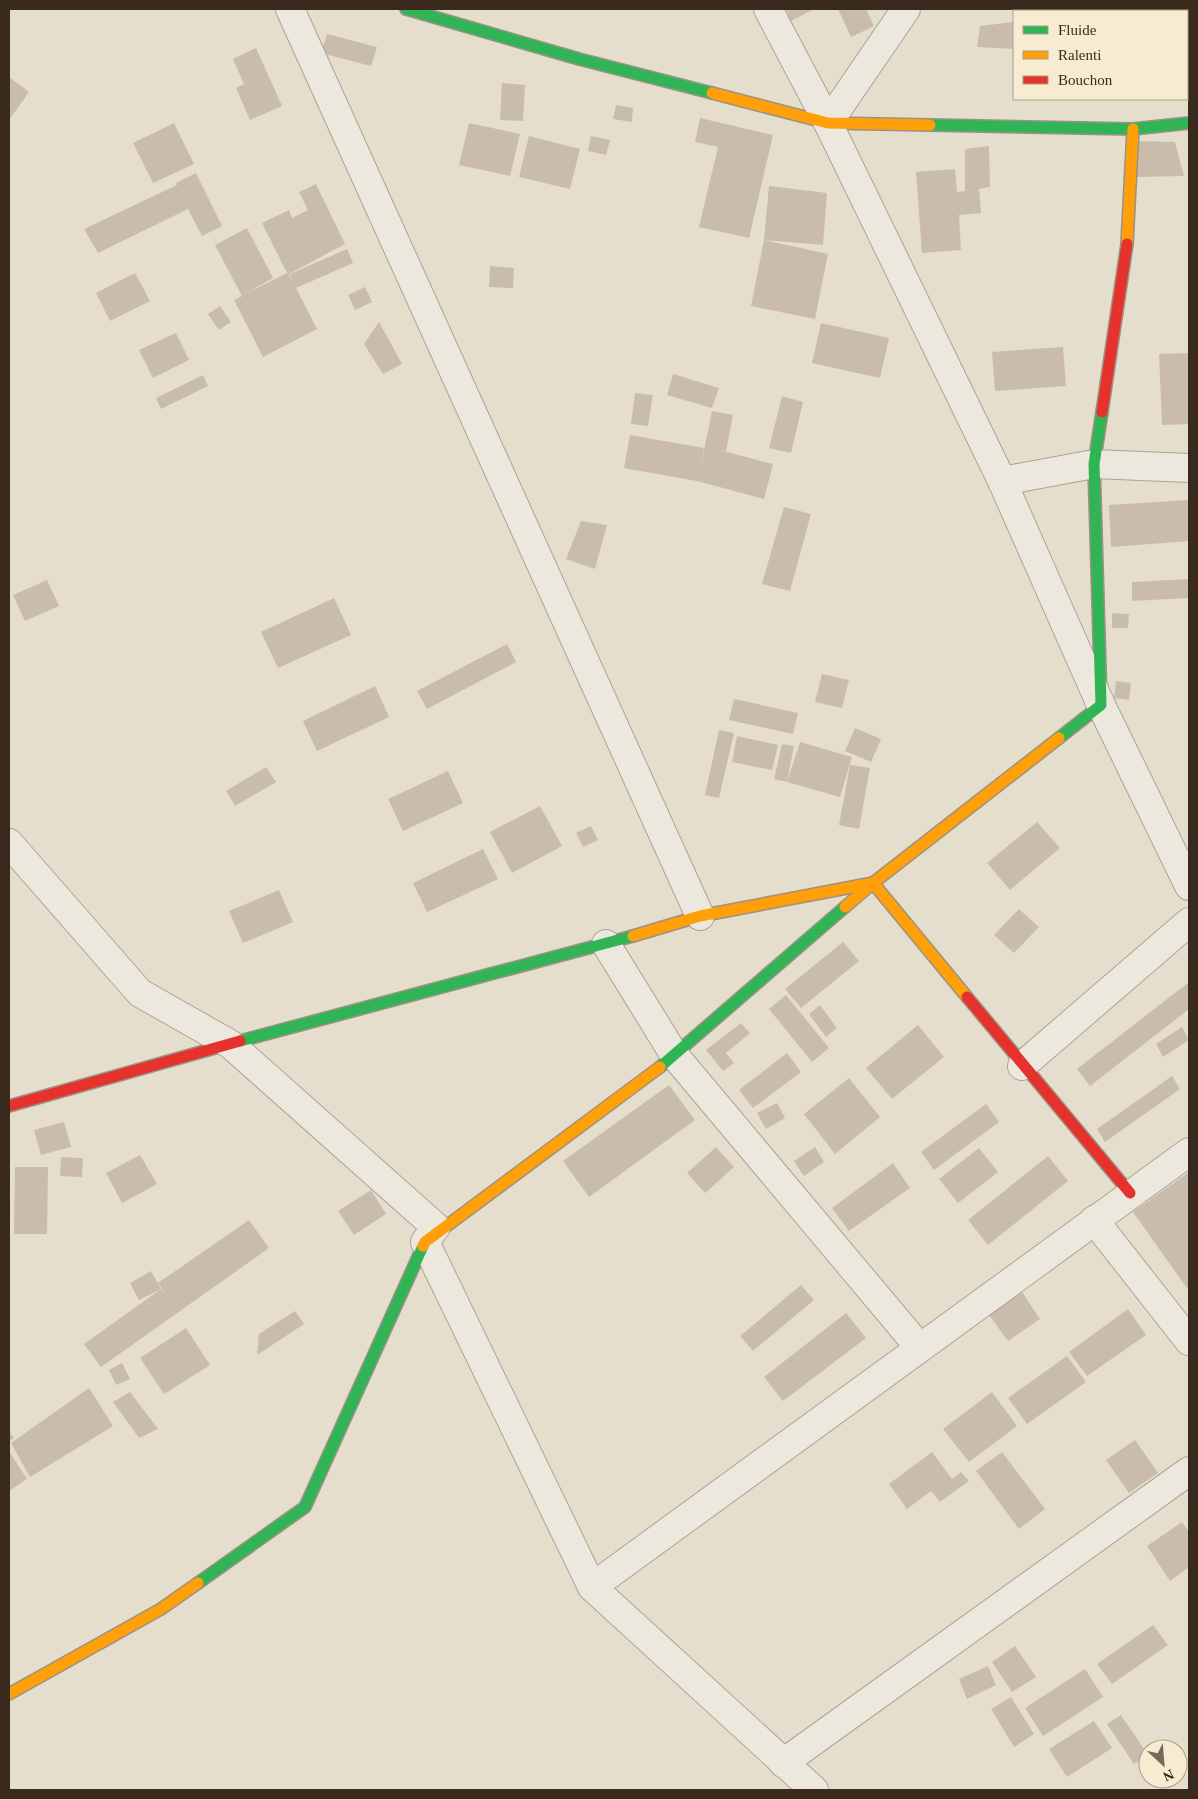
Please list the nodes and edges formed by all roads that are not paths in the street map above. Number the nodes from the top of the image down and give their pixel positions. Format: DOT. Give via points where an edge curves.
graph roads {
  1 [pos="290,9"];
  2 [pos="406,9"];
  3 [pos="768,9"];
  4 [pos="906,9"];
  5 [pos="828,123"];
  6 [pos="1189,123"];
  7 [pos="1133,129"];
  8 [pos="1094,464"];
  9 [pos="1189,468"];
  10 [pos="1002,481"];
  11 [pos="1101,705"];
  12 [pos="9,842"];
  13 [pos="873,883"];
  14 [pos="1189,886"];
  15 [pos="700,916"];
  16 [pos="1189,922"];
  17 [pos="606,944"];
  18 [pos="230,1044"];
  19 [pos="675,1056"];
  20 [pos="1022,1066"];
  21 [pos="9,1106"];
  22 [pos="1189,1152"];
  23 [pos="1130,1193"];
  24 [pos="1094,1220"];
  25 [pos="425,1242"];
  26 [pos="1189,1340"];
  27 [pos="920,1348"];
  28 [pos="1189,1471"];
  29 [pos="592,1587"];
  30 [pos="15,1684"];
  31 [pos="783,1763"];
  32 [pos="814,1790"];
  1 -- 15 [label="street"];
  2 -- 5 [label="street" via="579,59"];
  3 -- 5 [label="street"];
  4 -- 5 [label="street"];
  5 -- 7 [label="street"];
  5 -- 10 [label="street"];
  6 -- 7 [label="street"];
  7 -- 8 [label="street" via="1126,256"];
  8 -- 9 [label="street"];
  8 -- 10 [label="street"];
  8 -- 11 [label="street"];
  10 -- 11 [label="street"];
  11 -- 13 [label="street"];
  11 -- 14 [label="street"];
  12 -- 18 [label="street" via="140,993"];
  13 -- 15 [label="street"];
  13 -- 19 [label="street"];
  13 -- 20 [label="street"];
  15 -- 17 [label="street"];
  16 -- 20 [label="street"];
  17 -- 18 [label="street"];
  17 -- 19 [label="street"];
  18 -- 21 [label="street"];
  18 -- 25 [label="street" via="436,1227"];
  19 -- 25 [label="street"];
  19 -- 27 [label="street"];
  20 -- 23 [label="street"];
  22 -- 23 [label="street"];
  23 -- 24 [label="street"];
  24 -- 26 [label="street"];
  24 -- 27 [label="street"];
  25 -- 29 [label="street"];
  25 -- 30 [label="street" via="305,1507 161,1609"];
  27 -- 29 [label="street"];
  28 -- 31 [label="street"];
  29 -- 31 [label="street"];
  31 -- 32 [label="street"];
}
